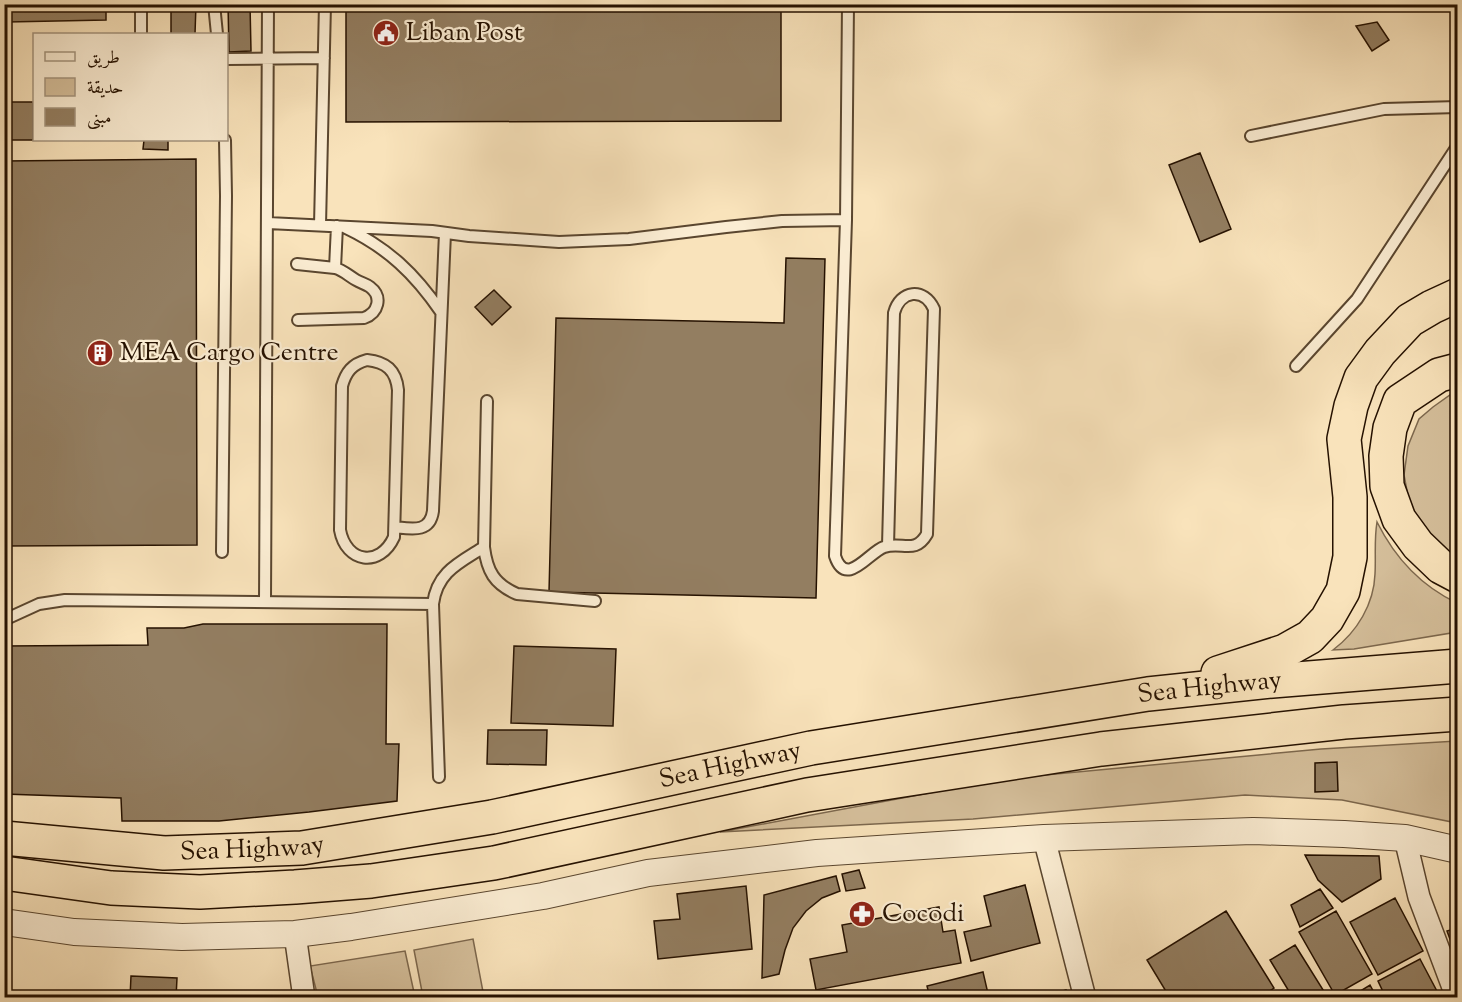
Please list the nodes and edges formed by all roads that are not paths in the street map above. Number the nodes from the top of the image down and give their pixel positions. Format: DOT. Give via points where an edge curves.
graph roads {
  1 [pos="141,4"];
  2 [pos="214,4"];
  3 [pos="268,4"];
  4 [pos="325,4"];
  5 [pos="848,4"];
  6 [pos="141,33"];
  7 [pos="217,33"];
  8 [pos="267,58"];
  9 [pos="324,58"];
  10 [pos="228,59"];
  11 [pos="1458,107"];
  12 [pos="1251,135"];
  13 [pos="225,141"];
  14 [pos="1458,145"];
  15 [pos="846,220"];
  16 [pos="268,223"];
  17 [pos="320,225"];
  18 [pos="340,226"];
  19 [pos="445,232"];
  20 [pos="297,264"];
  21 [pos="335,268"];
  22 [pos="1458,295"];
  23 [pos="441,312"];
  24 [pos="298,320"];
  25 [pos="1296,366"];
  26 [pos="1458,370"];
  27 [pos="487,401"];
  28 [pos="395,527"];
  29 [pos="888,546"];
  30 [pos="484,547"];
  31 [pos="222,552"];
  32 [pos="1449,572"];
  33 [pos="595,601"];
  34 [pos="265,602"];
  35 [pos="433,604"];
  36 [pos="4,620"];
  37 [pos="1458,666"];
  38 [pos="1148,694"];
  39 [pos="1451,715"];
  40 [pos="439,777"];
  41 [pos="4,838"];
  42 [pos="1044,838"];
  43 [pos="1405,838"];
  44 [pos="1458,850"];
  45 [pos="4,873"];
  46 [pos="4,922"];
  47 [pos="295,934"];
  48 [pos="304,998"];
  49 [pos="1085,998"];
  50 [pos="1457,998"];
  1 -- 6 [label="lane"];
  2 -- 7 [label="lane"];
  3 -- 8 [label="lane"];
  4 -- 9 [label="lane"];
  5 -- 15 [label="lane"];
  8 -- 9 [label="lane"];
  8 -- 10 [label="lane"];
  8 -- 16 [label="lane"];
  9 -- 17 [label="lane"];
  11 -- 12 [label="lane" via="1384,109"];
  13 -- 31 [label="lane"];
  14 -- 25 [label="lane" via="1357,299"];
  15 -- 19 [label="lane" via="754,224 594,241 524,241"];
  15 -- 29 [label="lane" via="837,562 848,569 861,565"];
  16 -- 17 [label="lane"];
  16 -- 34 [label="lane"];
  17 -- 18 [label="lane"];
  18 -- 19 [label="lane"];
  18 -- 21 [label="lane"];
  18 -- 23 [label="lane" via="363,236 399,262"];
  19 -- 23 [label="lane"];
  20 -- 21 [label="lane"];
  21 -- 24 [label="lane" via="372,289 378,300 375,312 364,318"];
  22 -- 38 [label="highway" via="1410,321 1361,378 1344,439 1350,497 1350,557 1343,591 1327,618 1310,637 1285,651"];
  23 -- 28 [label="lane" via="432,517 418,529"];
  26 -- 32 [label="highway" via="1439,375 1400,401 1390,428 1386,456 1387,486 1399,519 1418,545"];
  27 -- 30 [label="lane"];
  28 -- 28 [label="lane" via="397,380 385,365 367,360 350,369 342,386 340,530 342,540 355,555 374,557 390,546"];
  29 -- 29 [label="lane" via="912,547 924,540 928,528 934,309 926,297 912,294 900,300 894,313"];
  30 -- 33 [label="lane" via="489,571 506,589 529,596"];
  30 -- 35 [label="lane" via="442,578"];
  34 -- 35 [label="lane"];
  34 -- 36 [label="lane" via="65,600 39,604"];
  35 -- 40 [label="lane"];
  37 -- 38 [label="highway, Sea Highway"];
  38 -- 41 [label="highway, Sea Highway" via="811,748 492,817 302,848 164,853"];
  39 -- 45 [label="highway, Sea Highway" via="1344,722 1101,749 807,795 494,863 371,880 200,892 111,888"];
  42 -- 43 [label="street" via="1253,831"];
  42 -- 47 [label="street" via="817,853 648,873 531,897"];
  42 -- 49 [label="street"];
  43 -- 44 [label="street"];
  43 -- 50 [label="street" via="1419,897"];
  46 -- 47 [label="street" via="74,932 182,937"];
  47 -- 48 [label="street"];
}
